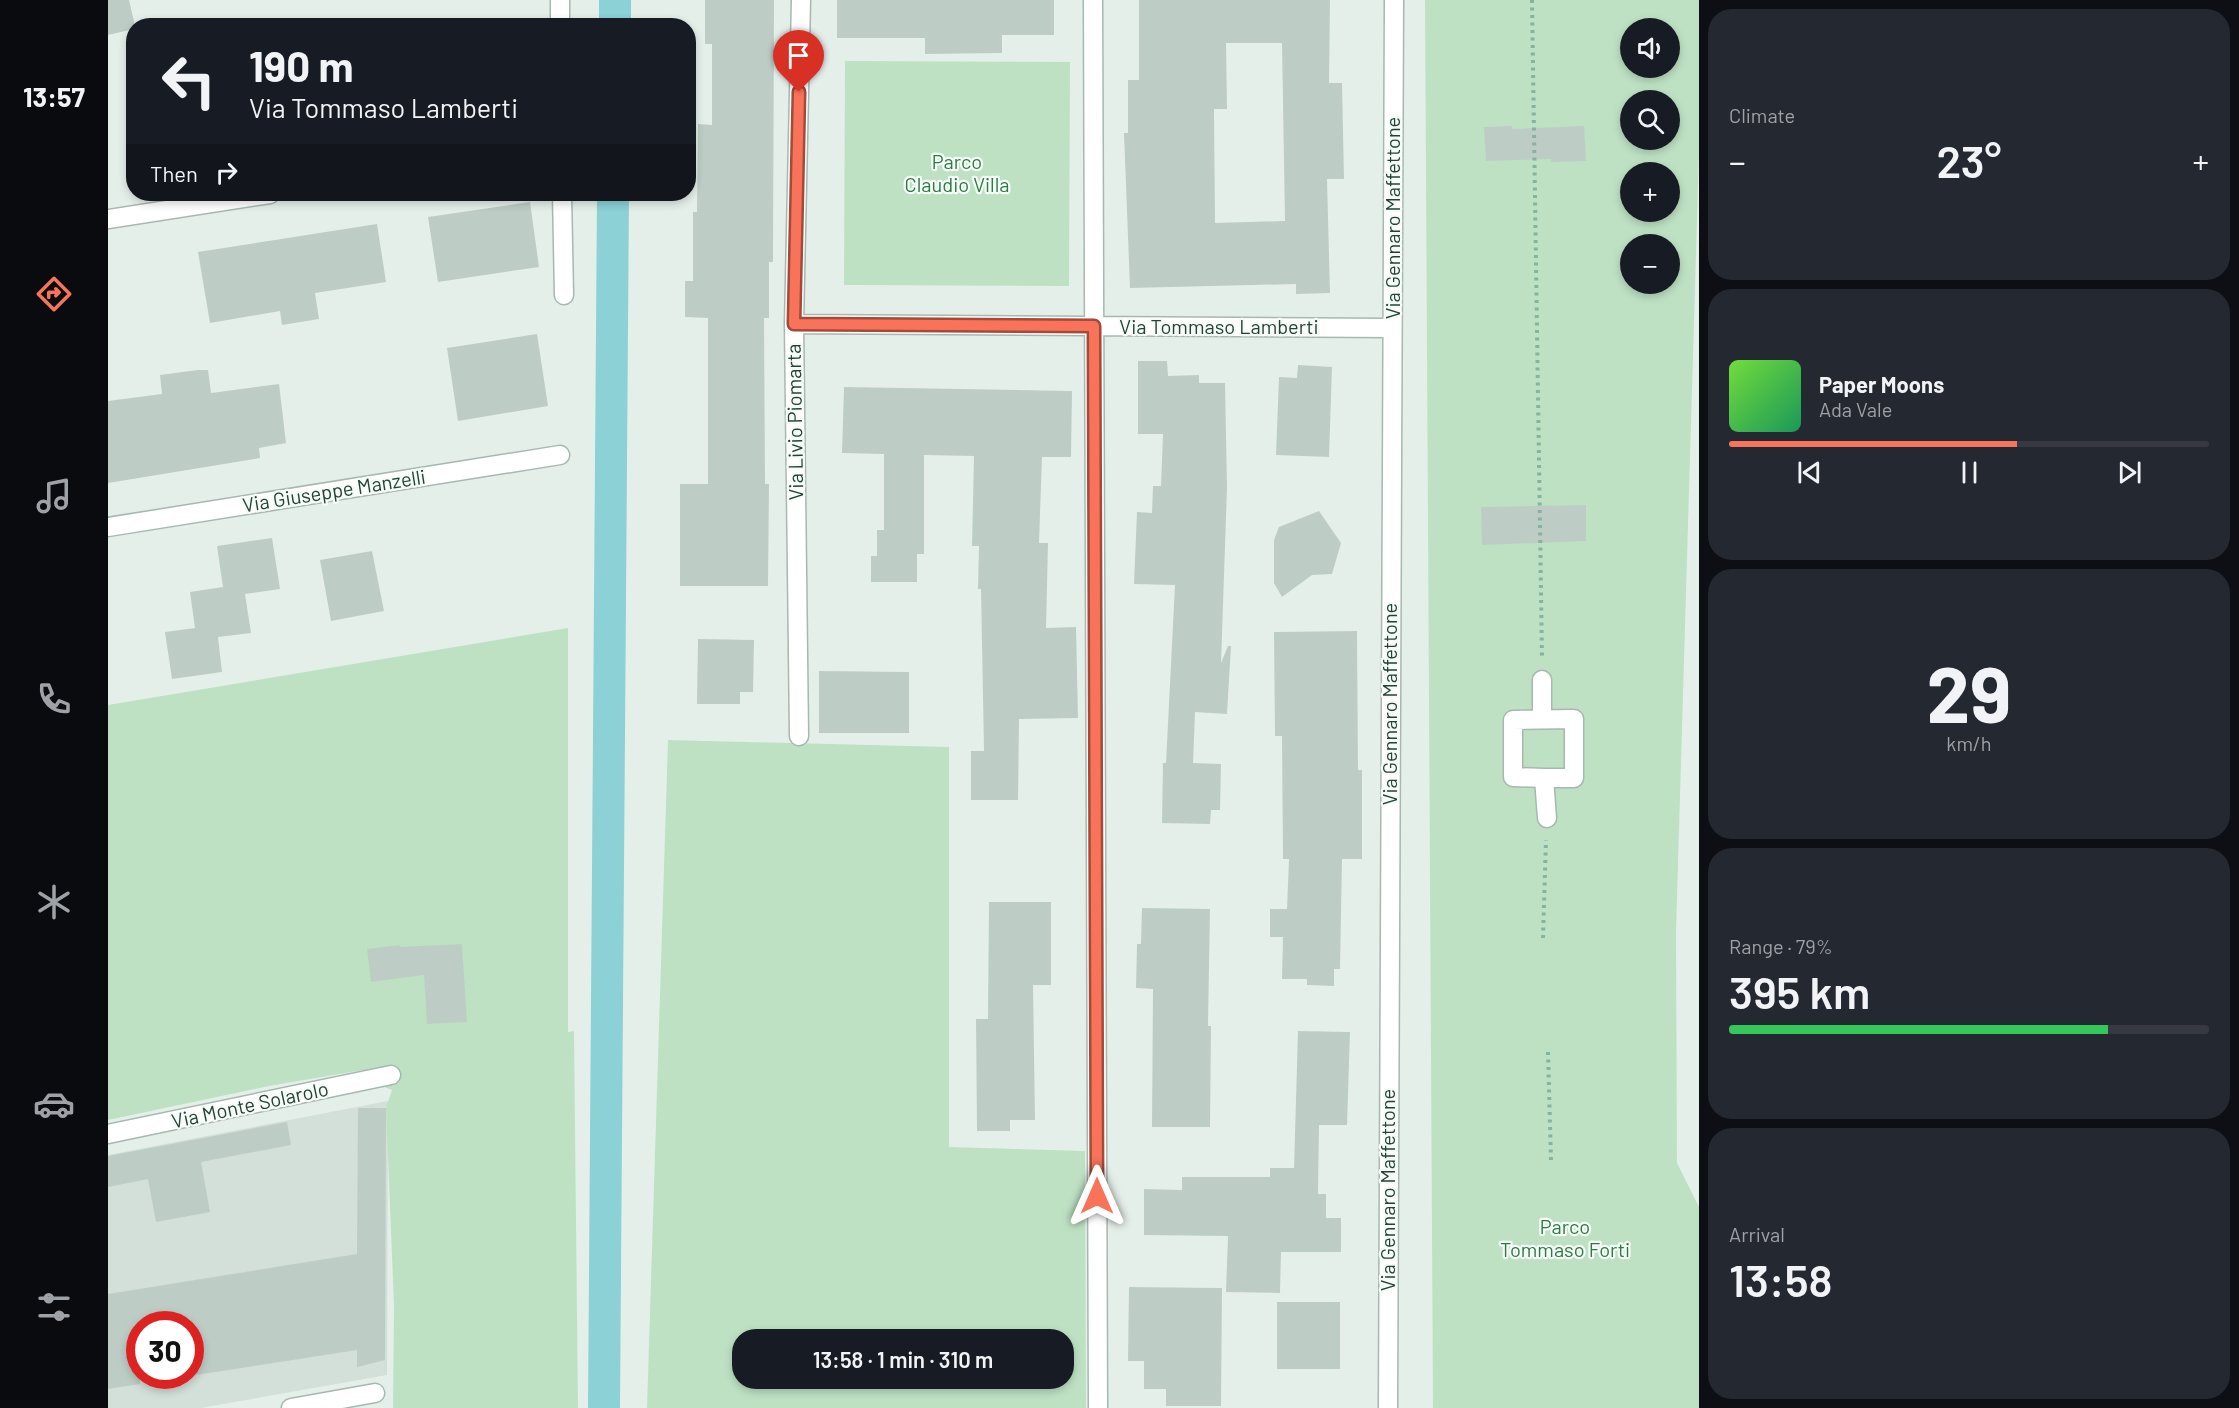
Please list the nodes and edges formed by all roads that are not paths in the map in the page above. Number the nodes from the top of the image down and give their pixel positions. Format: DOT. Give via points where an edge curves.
graph roads {
  1 [pos="560,0"];
  2 [pos="801,0"];
  3 [pos="1093,0"];
  4 [pos="1394,0"];
  5 [pos="560,18"];
  6 [pos="225,201"];
  7 [pos="562,201"];
  8 [pos="108,219"];
  9 [pos="564,295"];
  10 [pos="794,324"];
  11 [pos="1094,326"];
  12 [pos="1392,328"];
  13 [pos="560,455"];
  14 [pos="108,527"];
  15 [pos="1542,680"];
  16 [pos="1542,719"];
  17 [pos="799,736"];
  18 [pos="1544,778"];
  19 [pos="1547,818"];
  20 [pos="391,1076"];
  21 [pos="108,1134"];
  22 [pos="375,1393"];
  23 [pos="291,1408"];
  24 [pos="1098,1408"];
  25 [pos="1388,1408"];
  1 -- 5 [label="street"];
  2 -- 10 [label="street, Via Livio Piomarta"];
  3 -- 11 [label="street"];
  4 -- 12 [label="street, Via Gennaro Maffettone"];
  6 -- 8 [label="street"];
  7 -- 9 [label="street"];
  10 -- 11 [label="street, Via Tommaso Lamberti"];
  10 -- 17 [label="street, Via Livio Piomarta"];
  11 -- 12 [label="street, Via Tommaso Lamberti"];
  11 -- 24 [label="street"];
  12 -- 25 [label="street, Via Gennaro Maffettone"];
  13 -- 14 [label="street, Via Giuseppe Manzelli"];
  15 -- 16 [label="street"];
  16 -- 18 [label="street" via="1513,720 1513,777"];
  16 -- 18 [label="street" via="1574,719 1574,778"];
  18 -- 19 [label="street"];
  20 -- 21 [label="street, Via Monte Solarolo"];
  22 -- 23 [label="street"];
}
